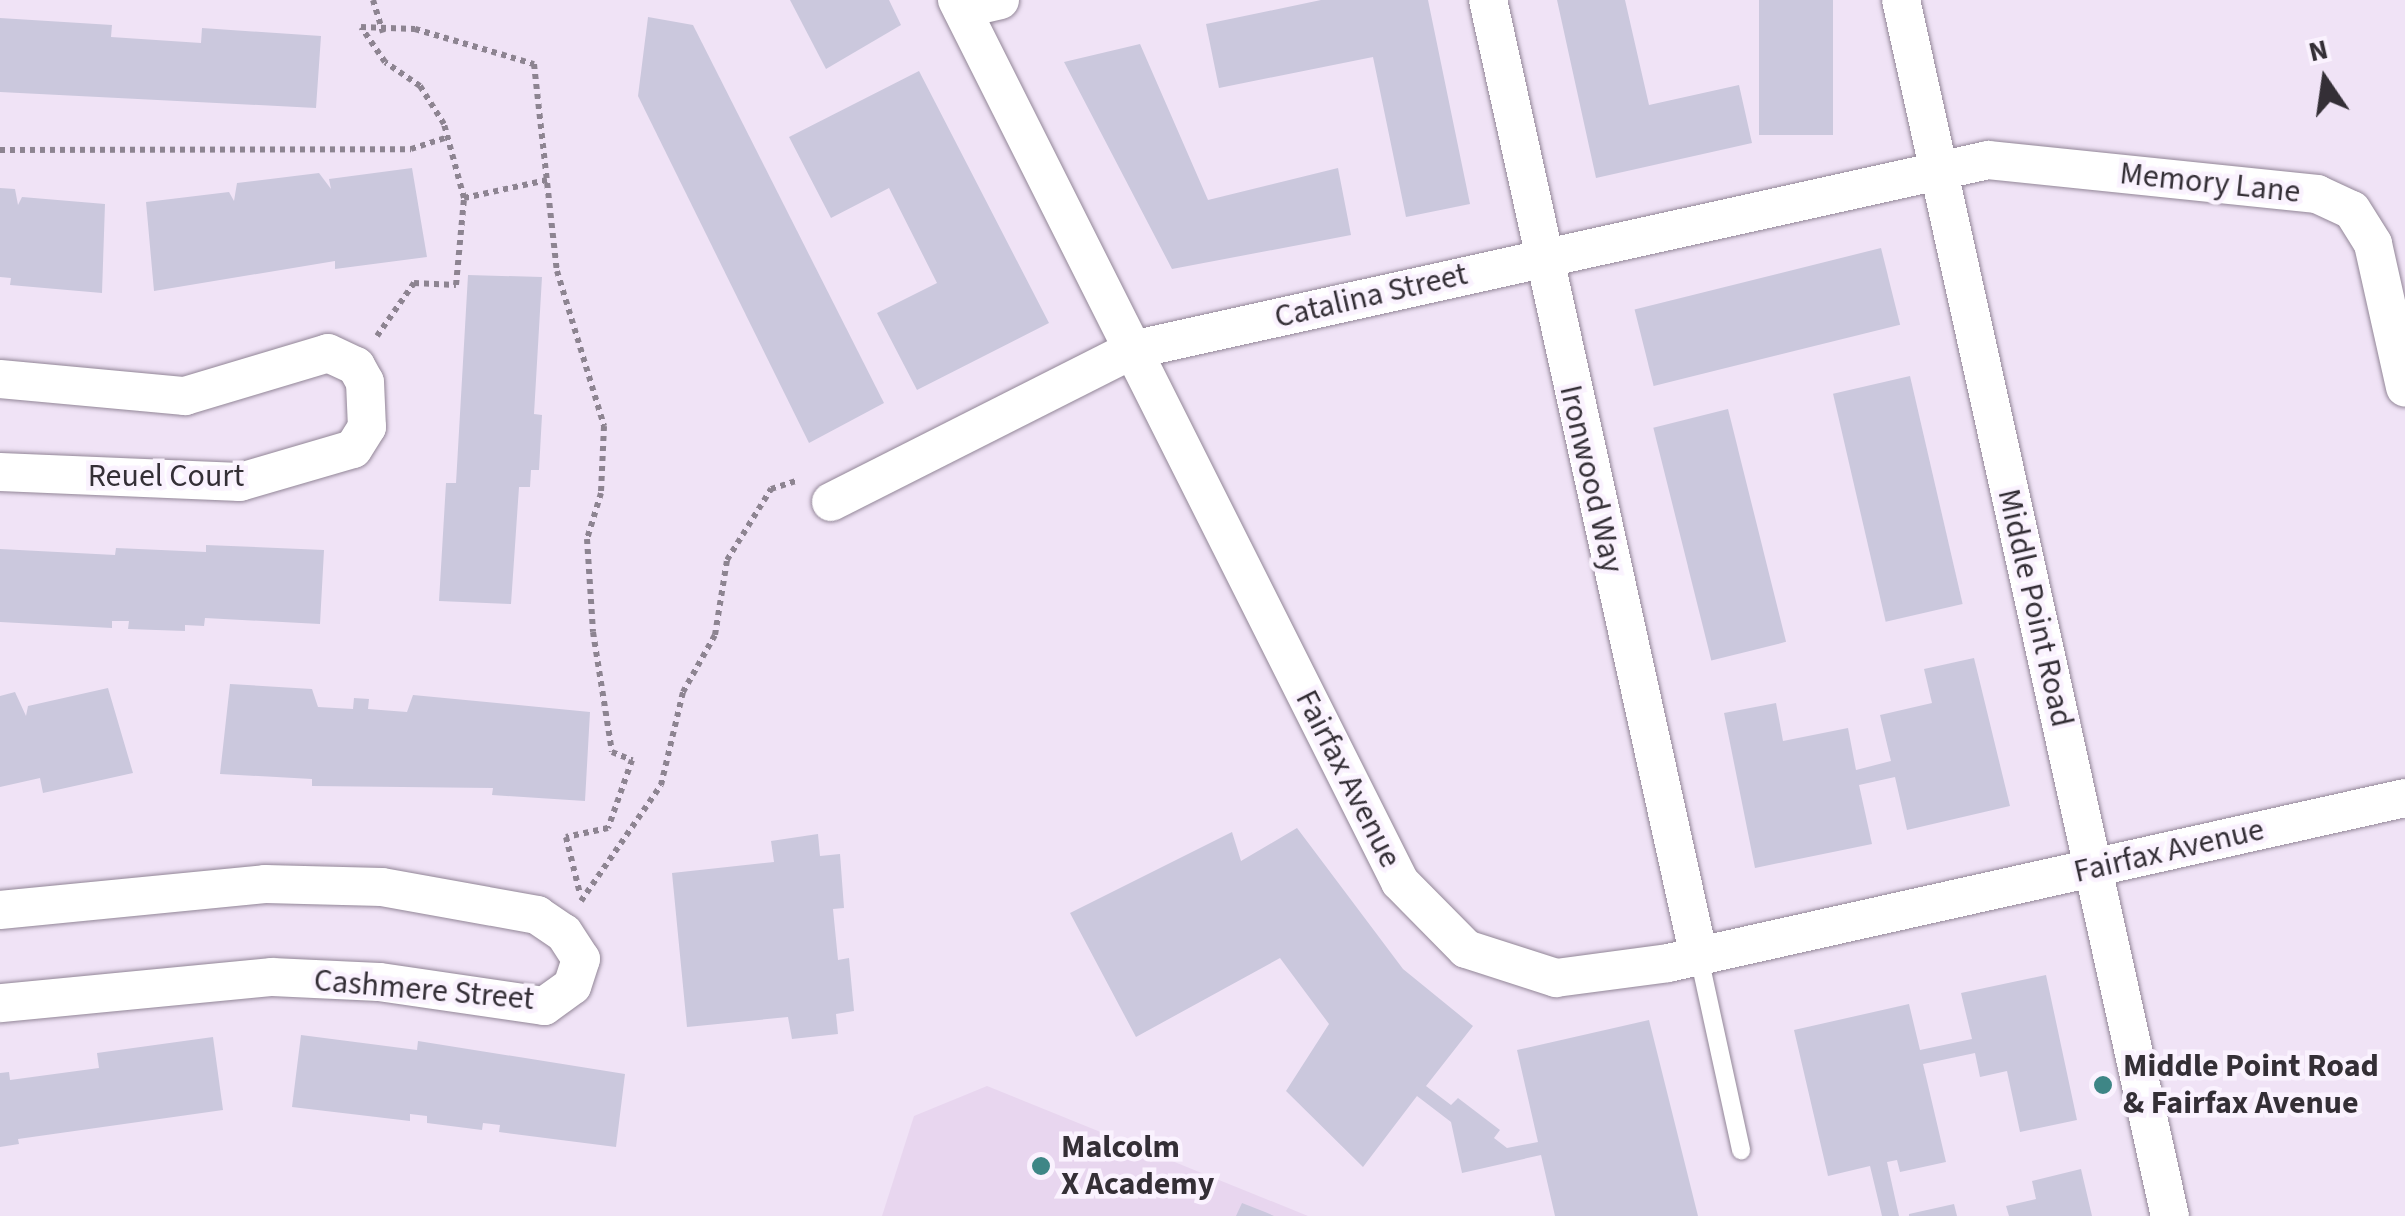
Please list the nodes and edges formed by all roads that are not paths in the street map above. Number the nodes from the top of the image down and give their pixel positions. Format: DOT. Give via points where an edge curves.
graph roads {
  1 [pos="1000,0"];
  2 [pos="1488,0"];
  3 [pos="1900,0"];
  4 [pos="960,4"];
  5 [pos="1938,166"];
  6 [pos="1542,256"];
  7 [pos="1132,350"];
  8 [pos="0,379"];
  9 [pos="2405,387"];
  10 [pos="0,472"];
  11 [pos="830,502"];
  12 [pos="2405,798"];
  13 [pos="2093,866"];
  14 [pos="0,910"];
  15 [pos="1699,958"];
  16 [pos="0,1003"];
  17 [pos="1741,1150"];
  18 [pos="2170,1216"];
  1 -- 4 [label="street"];
  2 -- 6 [label="street, Ironwood Way"];
  3 -- 5 [label="street, Middle Point Road"];
  4 -- 7 [label="street, Fairfax Avenue"];
  5 -- 6 [label="street, Catalina Street"];
  5 -- 9 [label="street, Memory Lane" via="1988,160 2317,194 2352,210 2374,244"];
  5 -- 13 [label="street, Middle Point Road"];
  6 -- 7 [label="street, Catalina Street"];
  6 -- 15 [label="street, Ironwood Way"];
  7 -- 11 [label="street, Catalina Street"];
  7 -- 15 [label="street, Fairfax Avenue" via="1400,882 1466,949 1556,978"];
  8 -- 10 [label="street, Reuel Court" via="184,396 328,353 356,366 365,382 367,427 353,449 240,482"];
  12 -- 13 [label="street, Fairfax Avenue"];
  13 -- 15 [label="street, Fairfax Avenue"];
  13 -- 18 [label="street, Middle Point Road"];
  14 -- 16 [label="street, Cashmere Street" via="265,884 382,887 573,916 581,959 572,986 544,1006 379,982 272,976"];
  15 -- 17 [label="lane"];
}
